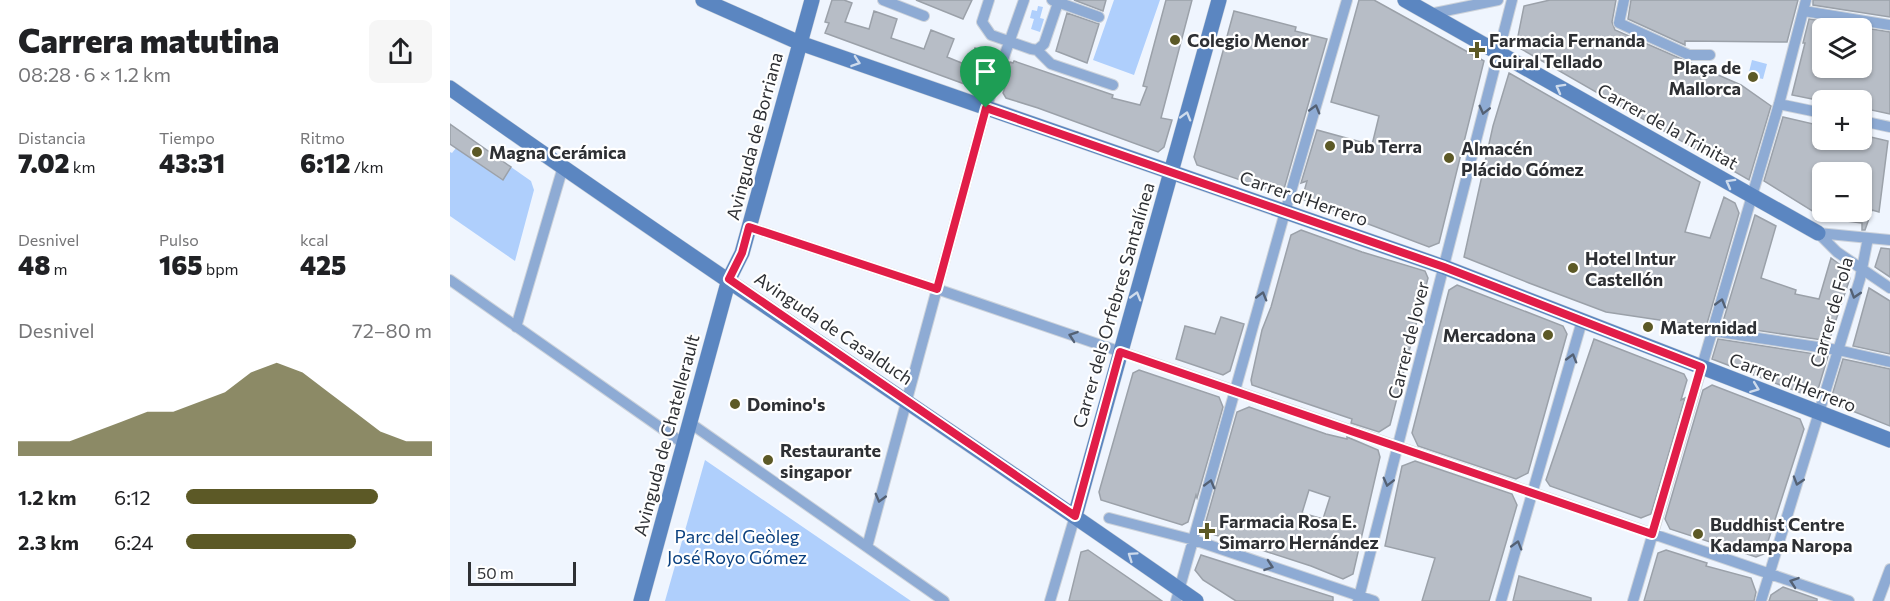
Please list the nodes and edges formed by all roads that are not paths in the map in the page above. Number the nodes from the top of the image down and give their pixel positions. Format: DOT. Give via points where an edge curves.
graph roads {
  1 [pos="703,0"];
  2 [pos="812,0"];
  3 [pos="883,0"];
  4 [pos="989,0"];
  5 [pos="1024,0"];
  6 [pos="1219,0"];
  7 [pos="1347,0"];
  8 [pos="1406,0"];
  9 [pos="1498,0"];
  10 [pos="1512,0"];
  11 [pos="1624,0"];
  12 [pos="1056,1"];
  13 [pos="1805,6"];
  14 [pos="1431,15"];
  15 [pos="924,16"];
  16 [pos="1099,17"];
  17 [pos="1890,25"];
  18 [pos="1010,42"];
  19 [pos="800,43"];
  20 [pos="1037,50"];
  21 [pos="1498,53"];
  22 [pos="1705,54"];
  23 [pos="1113,85"];
  24 [pos="450,88"];
  25 [pos="1779,104"];
  26 [pos="986,108"];
  27 [pos="1812,111"];
  28 [pos="1872,123"];
  29 [pos="1890,127"];
  30 [pos="563,167"];
  31 [pos="1171,172"];
  32 [pos="1752,196"];
  33 [pos="1285,212"];
  34 [pos="749,227"];
  35 [pos="1818,232"];
  36 [pos="1868,238"];
  37 [pos="1890,240"];
  38 [pos="1444,267"];
  39 [pos="1862,269"];
  40 [pos="729,279"];
  41 [pos="450,280"];
  42 [pos="1890,288"];
  43 [pos="937,289"];
  44 [pos="1582,321"];
  45 [pos="516,327"];
  46 [pos="1712,331"];
  47 [pos="1838,350"];
  48 [pos="1120,352"];
  49 [pos="1890,362"];
  50 [pos="1701,367"];
  51 [pos="1235,391"];
  52 [pos="907,400"];
  53 [pos="1819,412"];
  54 [pos="690,423"];
  55 [pos="1890,440"];
  56 [pos="684,444"];
  57 [pos="1397,447"];
  58 [pos="1533,493"];
  59 [pos="1075,516"];
  60 [pos="1109,518"];
  61 [pos="1652,534"];
  62 [pos="1194,540"];
  63 [pos="867,547"];
  64 [pos="1890,569"];
  65 [pos="1769,574"];
  66 [pos="1178,595"];
  67 [pos="1358,599"];
  68 [pos="641,601"];
  69 [pos="944,601"];
  70 [pos="1050,601"];
  71 [pos="1196,601"];
  72 [pos="1374,601"];
  73 [pos="1501,601"];
  74 [pos="1632,601"];
  75 [pos="1761,601"];
  76 [pos="1849,601"];
  77 [pos="1878,601"];
  1 -- 19 [label="street, Carrer d'Herrero"];
  2 -- 19 [label="street, Avinguda de Borriana"];
  3 -- 15 [label="street"];
  4 -- 18 [label="street" via="982,22 985,29"];
  5 -- 18 [label="street"];
  31 -- 6 [label="street, Carrer dels Orfebres Santalínea, one-way"];
  33 -- 7 [label="street, one-way"];
  8 -- 14 [label="street, Carrer de la Trinitat"];
  9 -- 14 [label="street"];
  10 -- 21 [label="street"];
  11 -- 22 [label="street" via="1619,23 1689,55"];
  12 -- 16 [label="street"];
  12 -- 20 [label="street" via="1044,44"];
  13 -- 17 [label="street"];
  13 -- 25 [label="street"];
  14 -- 21 [label="street, Carrer de la Trinitat"];
  18 -- 20 [label="street"];
  18 -- 26 [label="street"];
  19 -- 26 [label="street, Carrer d'Herrero, one-way"];
  19 -- 34 [label="street, Avinguda de Borriana"];
  20 -- 23 [label="street" via="1051,64"];
  32 -- 21 [label="street, Carrer de la Trinitat, one-way"];
  21 -- 38 [label="street, Carrer de Jover, one-way"];
  24 -- 30 [label="street, Avinguda de Casalduch"];
  25 -- 27 [label="street"];
  25 -- 32 [label="street"];
  26 -- 31 [label="street, Carrer d'Herrero"];
  26 -- 43 [label="street"];
  28 -- 29 [label="street"];
  30 -- 40 [label="street, Avinguda de Casalduch"];
  30 -- 45 [label="street"];
  31 -- 33 [label="street, Carrer d'Herrero"];
  48 -- 31 [label="street, Carrer dels Orfebres Santalínea, one-way"];
  32 -- 35 [label="street, Carrer de la Trinitat"];
  46 -- 32 [label="street, one-way"];
  33 -- 38 [label="street, Carrer d'Herrero"];
  51 -- 33 [label="street, one-way"];
  34 -- 40 [label="street, Avinguda de Borriana"];
  34 -- 43 [label="street"];
  35 -- 36 [label="street, Carrer de la Trinitat"];
  35 -- 39 [label="street, Carrer de la Trinitat" via="1837,252"];
  36 -- 37 [label="street, Carrer de la Trinitat"];
  36 -- 39 [label="street, Carrer de Fola"];
  38 -- 44 [label="street, Carrer d'Herrero"];
  38 -- 57 [label="street, Carrer de Jover"];
  39 -- 42 [label="street, Carrer de la Trinitat"];
  39 -- 47 [label="street, Carrer de Fola, one-way"];
  40 -- 52 [label="street, Avinguda de Casalduch"];
  40 -- 54 [label="street, Avinguda de Chatellerault"];
  41 -- 45 [label="street"];
  48 -- 43 [label="street, one-way"];
  43 -- 52 [label="street"];
  44 -- 50 [label="street, Carrer d'Herrero"];
  58 -- 44 [label="street, one-way"];
  45 -- 56 [label="street"];
  46 -- 47 [label="street"];
  46 -- 50 [label="street"];
  47 -- 49 [label="street"];
  47 -- 53 [label="street, Carrer de Fola"];
  48 -- 51 [label="street"];
  48 -- 59 [label="street, Carrer dels Orfebres Santalínea"];
  50 -- 53 [label="street, Carrer d'Herrero, one-way"];
  50 -- 61 [label="street"];
  51 -- 57 [label="street"];
  62 -- 51 [label="street, one-way"];
  52 -- 59 [label="street, Avinguda de Casalduch"];
  52 -- 63 [label="street, one-way"];
  53 -- 55 [label="street, Carrer d'Herrero"];
  53 -- 65 [label="street, Carrer de Fola, one-way"];
  54 -- 56 [label="street, Avinguda de Chatellerault"];
  54 -- 63 [label="street"];
  56 -- 68 [label="street, Avinguda de Chatellerault"];
  57 -- 58 [label="street"];
  57 -- 67 [label="street, Carrer de Jover, one-way"];
  58 -- 61 [label="street"];
  73 -- 58 [label="street, one-way"];
  66 -- 59 [label="street, Avinguda de Casalduch, one-way"];
  59 -- 70 [label="street"];
  60 -- 62 [label="street"];
  61 -- 65 [label="street"];
  61 -- 74 [label="street"];
  62 -- 66 [label="street"];
  62 -- 67 [label="street, one-way"];
  63 -- 69 [label="street"];
  64 -- 77 [label="street"];
  65 -- 75 [label="street, Carrer de Fola"];
  76 -- 65 [label="street, one-way"];
  66 -- 71 [label="street, Avinguda de Casalduch"];
  67 -- 72 [label="street"];
}
